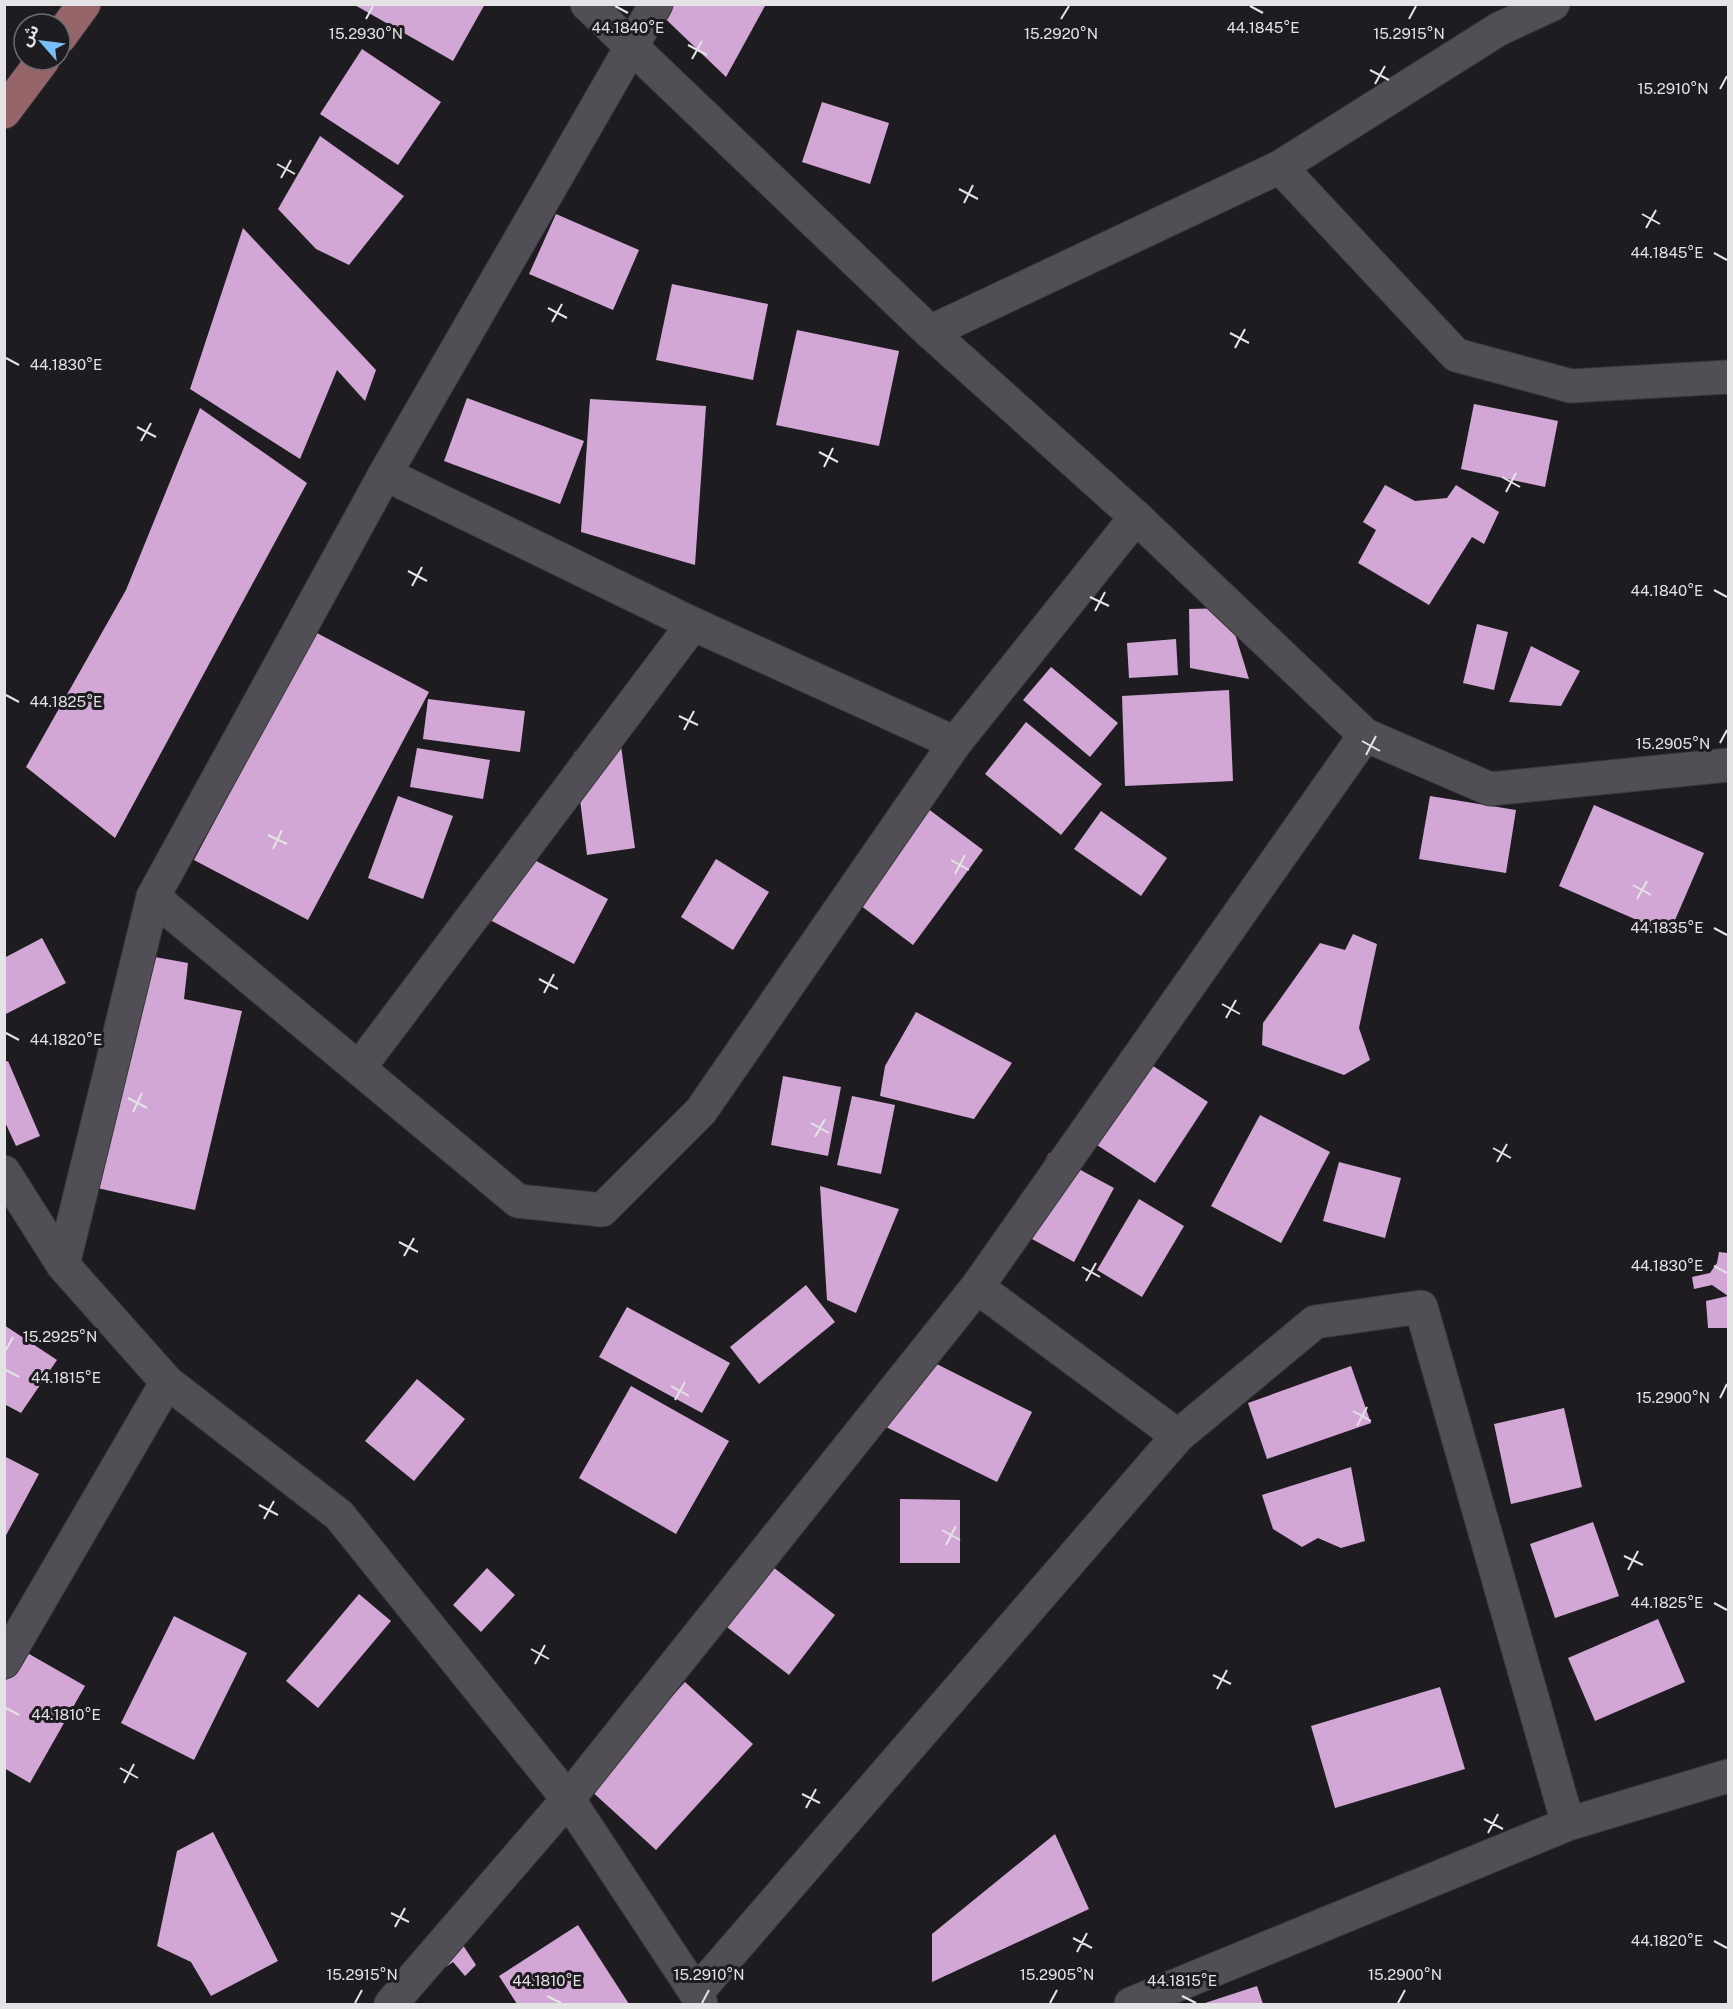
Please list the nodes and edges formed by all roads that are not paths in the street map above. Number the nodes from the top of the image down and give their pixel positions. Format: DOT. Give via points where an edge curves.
graph roads {
  1 [pos="84,4"];
  2 [pos="587,4"];
  3 [pos="656,4"];
  4 [pos="1553,4"];
  5 [pos="1498,17"];
  6 [pos="72,20"];
  7 [pos="632,45"];
  8 [pos="34,72"];
  9 [pos="4,112"];
  10 [pos="1280,167"];
  11 [pos="930,332"];
  12 [pos="1728,377"];
  13 [pos="385,474"];
  14 [pos="1136,517"];
  15 [pos="693,624"];
  16 [pos="1365,735"];
  17 [pos="955,743"];
  18 [pos="1728,765"];
  19 [pos="153,897"];
  20 [pos="359,1068"];
  21 [pos="4,1172"];
  22 [pos="63,1264"];
  23 [pos="977,1287"];
  24 [pos="167,1382"];
  25 [pos="1178,1436"];
  26 [pos="4,1662"];
  27 [pos="1728,1776"];
  28 [pos="568,1799"];
  29 [pos="1568,1824"];
  30 [pos="698,1999"];
  31 [pos="392,2004"];
  32 [pos="1131,2004"];
  1 -- 6 [label="main road"];
  2 -- 7 [label="street"];
  3 -- 7 [label="street"];
  4 -- 5 [label="street"];
  5 -- 10 [label="street"];
  7 -- 11 [label="street"];
  7 -- 13 [label="street"];
  8 -- 9 [label="main road"];
  10 -- 11 [label="street"];
  10 -- 12 [label="street" via="1456,354 1571,386"];
  11 -- 14 [label="street"];
  13 -- 15 [label="street"];
  13 -- 19 [label="street"];
  14 -- 16 [label="street"];
  14 -- 17 [label="street"];
  15 -- 17 [label="street"];
  15 -- 20 [label="street"];
  16 -- 18 [label="street" via="1490,789"];
  16 -- 23 [label="street"];
  17 -- 20 [label="street" via="701,1111 602,1210 518,1201"];
  19 -- 20 [label="street"];
  19 -- 22 [label="street"];
  21 -- 22 [label="street"];
  22 -- 24 [label="street"];
  23 -- 25 [label="street"];
  23 -- 28 [label="street"];
  24 -- 26 [label="street"];
  24 -- 28 [label="street" via="339,1515"];
  25 -- 29 [label="street" via="1315,1322 1421,1307"];
  25 -- 30 [label="street"];
  27 -- 29 [label="street"];
  28 -- 30 [label="street"];
  28 -- 31 [label="street"];
  29 -- 32 [label="street"];
}
